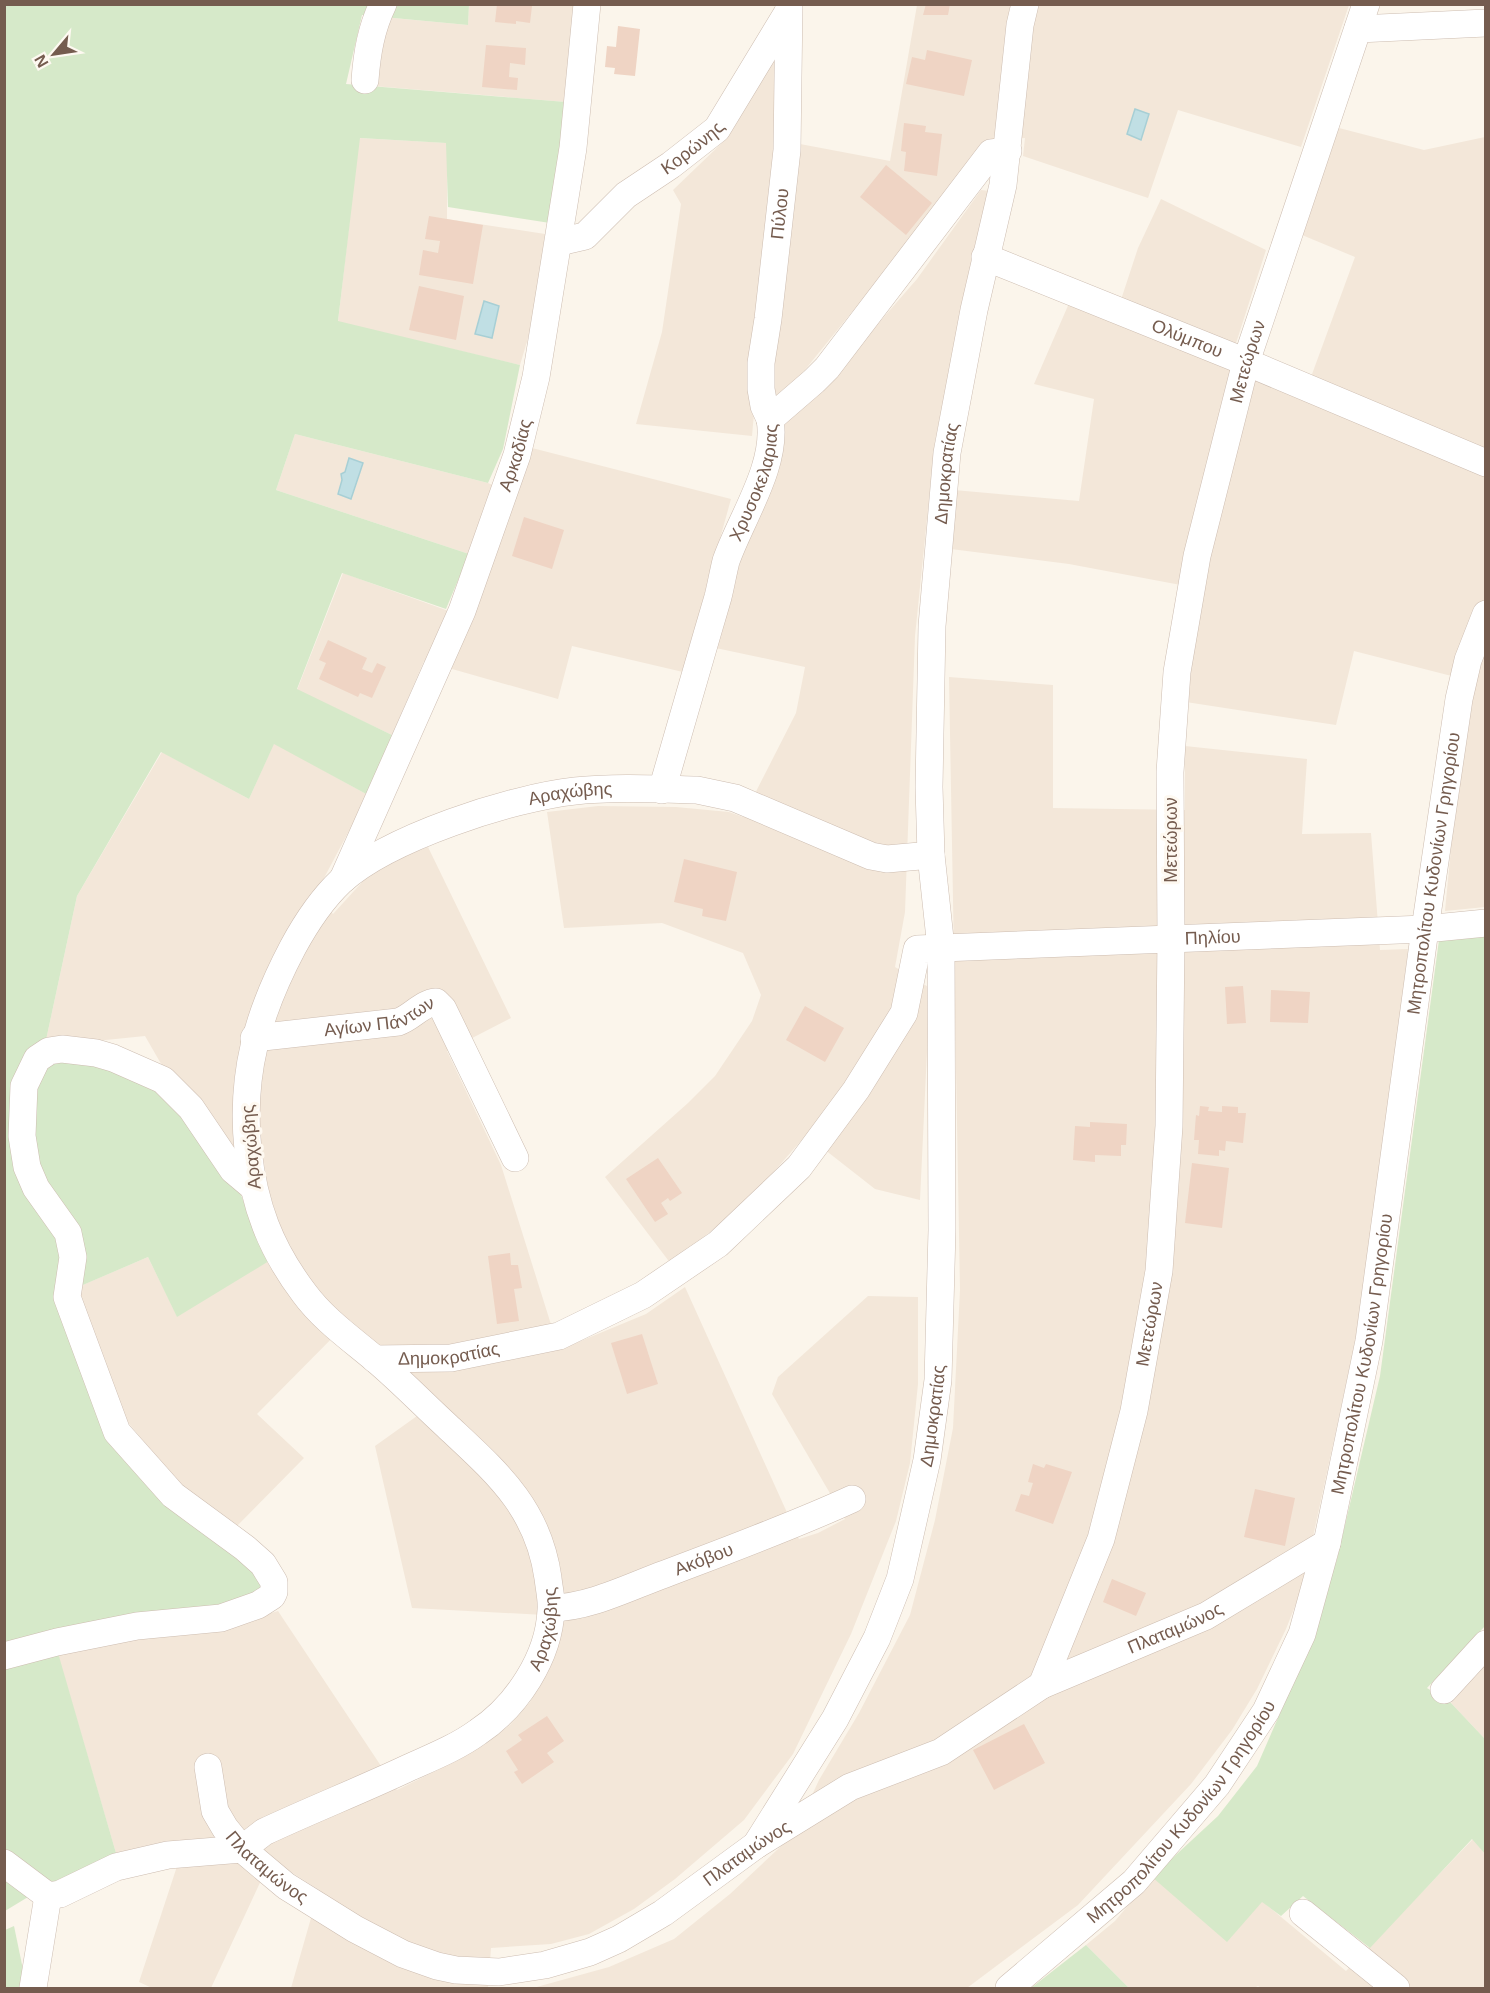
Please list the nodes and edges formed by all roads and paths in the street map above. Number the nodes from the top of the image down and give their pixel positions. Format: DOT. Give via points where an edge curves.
graph roads {
  1 [pos="382,4"];
  2 [pos="587,4"];
  3 [pos="1025,4"];
  4 [pos="788,8"];
  5 [pos="1362,17"];
  6 [pos="1485,23"];
  7 [pos="365,80"];
  8 [pos="1008,151"];
  9 [pos="559,242"];
  10 [pos="985,257"];
  11 [pos="1246,362"];
  12 [pos="770,419"];
  13 [pos="1485,463"];
  14 [pos="1485,614"];
  15 [pos="662,790"];
  16 [pos="931,855"];
  17 [pos="343,879"];
  18 [pos="1485,923"];
  19 [pos="1425,929"];
  20 [pos="1171,938"];
  21 [pos="940,948"];
  22 [pos="254,1038"];
  23 [pos="515,1158"];
  24 [pos="252,1186"];
  25 [pos="375,1359"];
  26 [pos="852,1499"];
  27 [pos="1327,1543"];
  28 [pos="552,1608"];
  29 [pos="1485,1644"];
  30 [pos="4,1656"];
  31 [pos="1042,1684"];
  32 [pos="1444,1690"];
  33 [pos="208,1767"];
  34 [pos="756,1845"];
  35 [pos="242,1849"];
  36 [pos="4,1863"];
  37 [pos="48,1896"];
  38 [pos="1304,1913"];
  39 [pos="33,1989"];
  40 [pos="1010,1989"];
  41 [pos="1396,1989"];
  1 -- 7 [label="street" via="368,50"];
  2 -- 9 [label="street, Αρκαδίας"];
  3 -- 8 [label="street, Δημοκρατίας"];
  4 -- 9 [label="street, Κορώνης" via="717,129 626,195 585,236"];
  4 -- 12 [label="street, Πύλου" via="787,150 761,363 761,389"];
  5 -- 6 [label="street"];
  5 -- 11 [label="street, Μετεώρων"];
  8 -- 10 [label="street, Δημοκρατίας"];
  8 -- 12 [label="street, Χρυσοκελαριας" via="991,153 827,368"];
  9 -- 17 [label="street, Αρκαδίας" via="536,377 517,455 462,611"];
  10 -- 11 [label="street, Ολύμπου"];
  10 -- 16 [label="street, Δημοκρατίας" via="946,464 932,626"];
  11 -- 13 [label="street, Ολύμπου"];
  11 -- 20 [label="street, Μετεώρων" via="1197,556 1177,672 1170,772"];
  12 -- 15 [label="street, Χρυσοκελαριας" via="769,453 727,560"];
  14 -- 19 [label="street, Μητροπολίτου Κυδονίων Γρηγορίου" via="1459,699"];
  15 -- 16 [label="street, Αραχώβης" via="697,790 735,798 887,859"];
  15 -- 17 [label="street, Αραχώβης" via="573,791 511,804 410,840"];
  16 -- 21 [label="street, Δημοκρατίας"];
  17 -- 22 [label="street, Αραχώβης" via="297,939"];
  18 -- 19 [label="street, Πηλίου"];
  19 -- 20 [label="street, Πηλίου"];
  19 -- 27 [label="street, Μητροπολίτου Κυδονίων Γρηγορίου" via="1369,1341"];
  20 -- 21 [label="street, Πηλίου"];
  20 -- 31 [label="street, Μετεώρων" via="1169,1126 1155,1294 1134,1411 1101,1539"];
  21 -- 25 [label="street, Δημοκρατίας" via="917,949 904,1013 856,1090 799,1167 718,1244 643,1295 559,1336 451,1358"];
  21 -- 34 [label="street, Δημοκρατίας" via="942,1230 938,1380 925,1471 900,1579 878,1638 830,1729"];
  22 -- 23 [label="street, Αγίων Πάντων" via="398,1022 436,1002 443,1009"];
  22 -- 24 [label="street, Αραχώβης" via="246,1133"];
  24 -- 25 [label="street, Αραχώβης" via="275,1246 305,1294"];
  24 -- 30 [label="street" via="233,1170 191,1108 163,1080 96,1053 49,1051 37,1059 24,1086 22,1136 27,1167 36,1188 68,1233 73,1257 67,1297 117,1432 173,1495 263,1564 274,1582 274,1592 258,1605 221,1618 137,1626"];
  25 -- 28 [label="street, Αραχώβης" via="496,1472 517,1497 530,1517 545,1557"];
  26 -- 28 [label="street, Ακόβου" via="795,1525 603,1597"];
  27 -- 31 [label="street, Πλαταμώνος" via="1206,1616"];
  27 -- 40 [label="street, Μητροπολίτου Κυδονίων Γρηγορίου" via="1302,1635 1266,1711 1217,1785 1134,1882"];
  28 -- 35 [label="street, Αραχώβης" via="546,1641 534,1669 518,1694 480,1731 442,1753 264,1832"];
  29 -- 32 [label="street"];
  31 -- 34 [label="street, Πλαταμώνος" via="941,1752 850,1787"];
  33 -- 35 [label="street, Πλαταμώνος" via="216,1811"];
  34 -- 35 [label="street, Πλαταμώνος" via="663,1913 619,1939 570,1959 499,1972 437,1966 390,1948 286,1886"];
  35 -- 37 [label="street" via="168,1855 116,1867"];
  36 -- 37 [label="street"];
  37 -- 39 [label="street"];
  38 -- 41 [label="street"];
}
